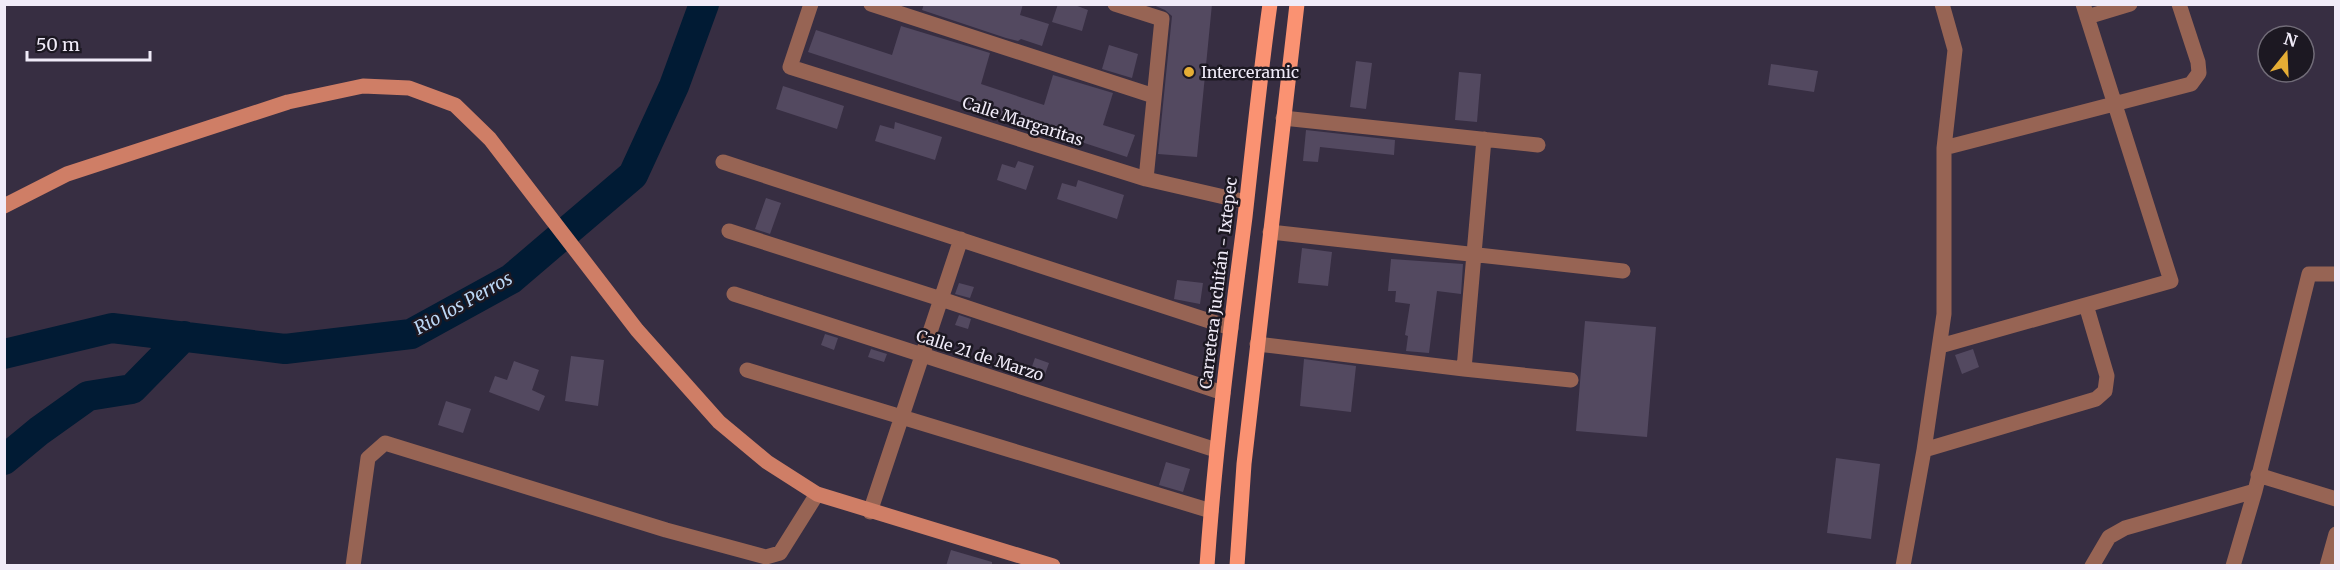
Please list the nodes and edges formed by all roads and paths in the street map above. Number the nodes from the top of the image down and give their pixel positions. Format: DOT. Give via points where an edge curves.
graph roads {
  1 [pos="811,4"];
  2 [pos="871,4"];
  3 [pos="1115,4"];
  4 [pos="1270,4"];
  5 [pos="1297,4"];
  6 [pos="1942,4"];
  7 [pos="2130,4"];
  8 [pos="2179,4"];
  9 [pos="2085,11"];
  10 [pos="1154,96"];
  11 [pos="2115,103"];
  12 [pos="1283,118"];
  13 [pos="1484,139"];
  14 [pos="1538,145"];
  15 [pos="1944,147"];
  16 [pos="723,162"];
  17 [pos="1146,179"];
  18 [pos="1246,202"];
  19 [pos="4,206"];
  20 [pos="729,231"];
  21 [pos="1270,232"];
  22 [pos="961,239"];
  23 [pos="1474,254"];
  24 [pos="1623,271"];
  25 [pos="2336,274"];
  26 [pos="734,294"];
  27 [pos="941,299"];
  28 [pos="2086,305"];
  29 [pos="1231,328"];
  30 [pos="1257,344"];
  31 [pos="1941,346"];
  32 [pos="922,356"];
  33 [pos="1464,369"];
  34 [pos="747,370"];
  35 [pos="1571,380"];
  36 [pos="1223,393"];
  37 [pos="902,416"];
  38 [pos="1216,450"];
  39 [pos="1924,450"];
  40 [pos="2258,475"];
  41 [pos="2255,491"];
  42 [pos="817,494"];
  43 [pos="2336,499"];
  44 [pos="1211,511"];
  45 [pos="870,512"];
  46 [pos="2336,534"];
  47 [pos="353,566"];
  48 [pos="1053,566"];
  49 [pos="1207,566"];
  50 [pos="1237,566"];
  51 [pos="1903,566"];
  52 [pos="2092,566"];
  53 [pos="2233,566"];
  54 [pos="2327,566"];
  1 -- 17 [label="street, Calle Margaritas" via="790,67"];
  2 -- 10 [label="street"];
  3 -- 10 [label="street" via="1162,19"];
  4 -- 18 [label="main road, Carretera Juchitán - Ixtepec"];
  5 -- 12 [label="main road"];
  6 -- 15 [label="street" via="1955,50"];
  7 -- 9 [label="street"];
  8 -- 11 [label="street" via="2198,62 2199,73 2192,84"];
  9 -- 11 [label="street"];
  10 -- 17 [label="street"];
  11 -- 15 [label="street"];
  11 -- 28 [label="street" via="2171,281"];
  12 -- 13 [label="street"];
  12 -- 21 [label="main road"];
  13 -- 14 [label="street"];
  13 -- 23 [label="street"];
  15 -- 31 [label="street"];
  16 -- 22 [label="street"];
  17 -- 18 [label="street, Calle Margaritas"];
  18 -- 29 [label="main road, Carretera Juchitán - Ixtepec"];
  19 -- 42 [label="street" via="67,174 288,102 363,86 409,88 455,105 490,139 637,330 719,422 767,462"];
  20 -- 27 [label="street"];
  21 -- 23 [label="street"];
  21 -- 30 [label="main road"];
  22 -- 27 [label="street"];
  22 -- 29 [label="street"];
  23 -- 24 [label="street"];
  23 -- 33 [label="street"];
  25 -- 40 [label="street" via="2309,274"];
  26 -- 32 [label="street, Calle 21 de Marzo"];
  27 -- 32 [label="street"];
  27 -- 36 [label="street"];
  28 -- 31 [label="street"];
  28 -- 39 [label="street" via="2107,376 2106,391 2096,399"];
  29 -- 36 [label="main road, Carretera Juchitán - Ixtepec"];
  30 -- 33 [label="street"];
  30 -- 50 [label="main road"];
  31 -- 39 [label="street"];
  32 -- 37 [label="street"];
  32 -- 38 [label="street, Calle 21 de Marzo"];
  33 -- 35 [label="street"];
  34 -- 37 [label="street"];
  36 -- 38 [label="main road, Carretera Juchitán - Ixtepec"];
  37 -- 44 [label="street"];
  37 -- 45 [label="street"];
  38 -- 44 [label="main road, Carretera Juchitán - Ixtepec"];
  39 -- 51 [label="street"];
  40 -- 41 [label="street"];
  40 -- 43 [label="street"];
  41 -- 52 [label="street" via="2125,528 2109,537"];
  41 -- 53 [label="street"];
  42 -- 45 [label="street"];
  42 -- 47 [label="street" via="780,553 766,557 666,530 385,442 368,458"];
  44 -- 49 [label="main road, Carretera Juchitán - Ixtepec"];
  45 -- 48 [label="street"];
  46 -- 54 [label="street"];
}
